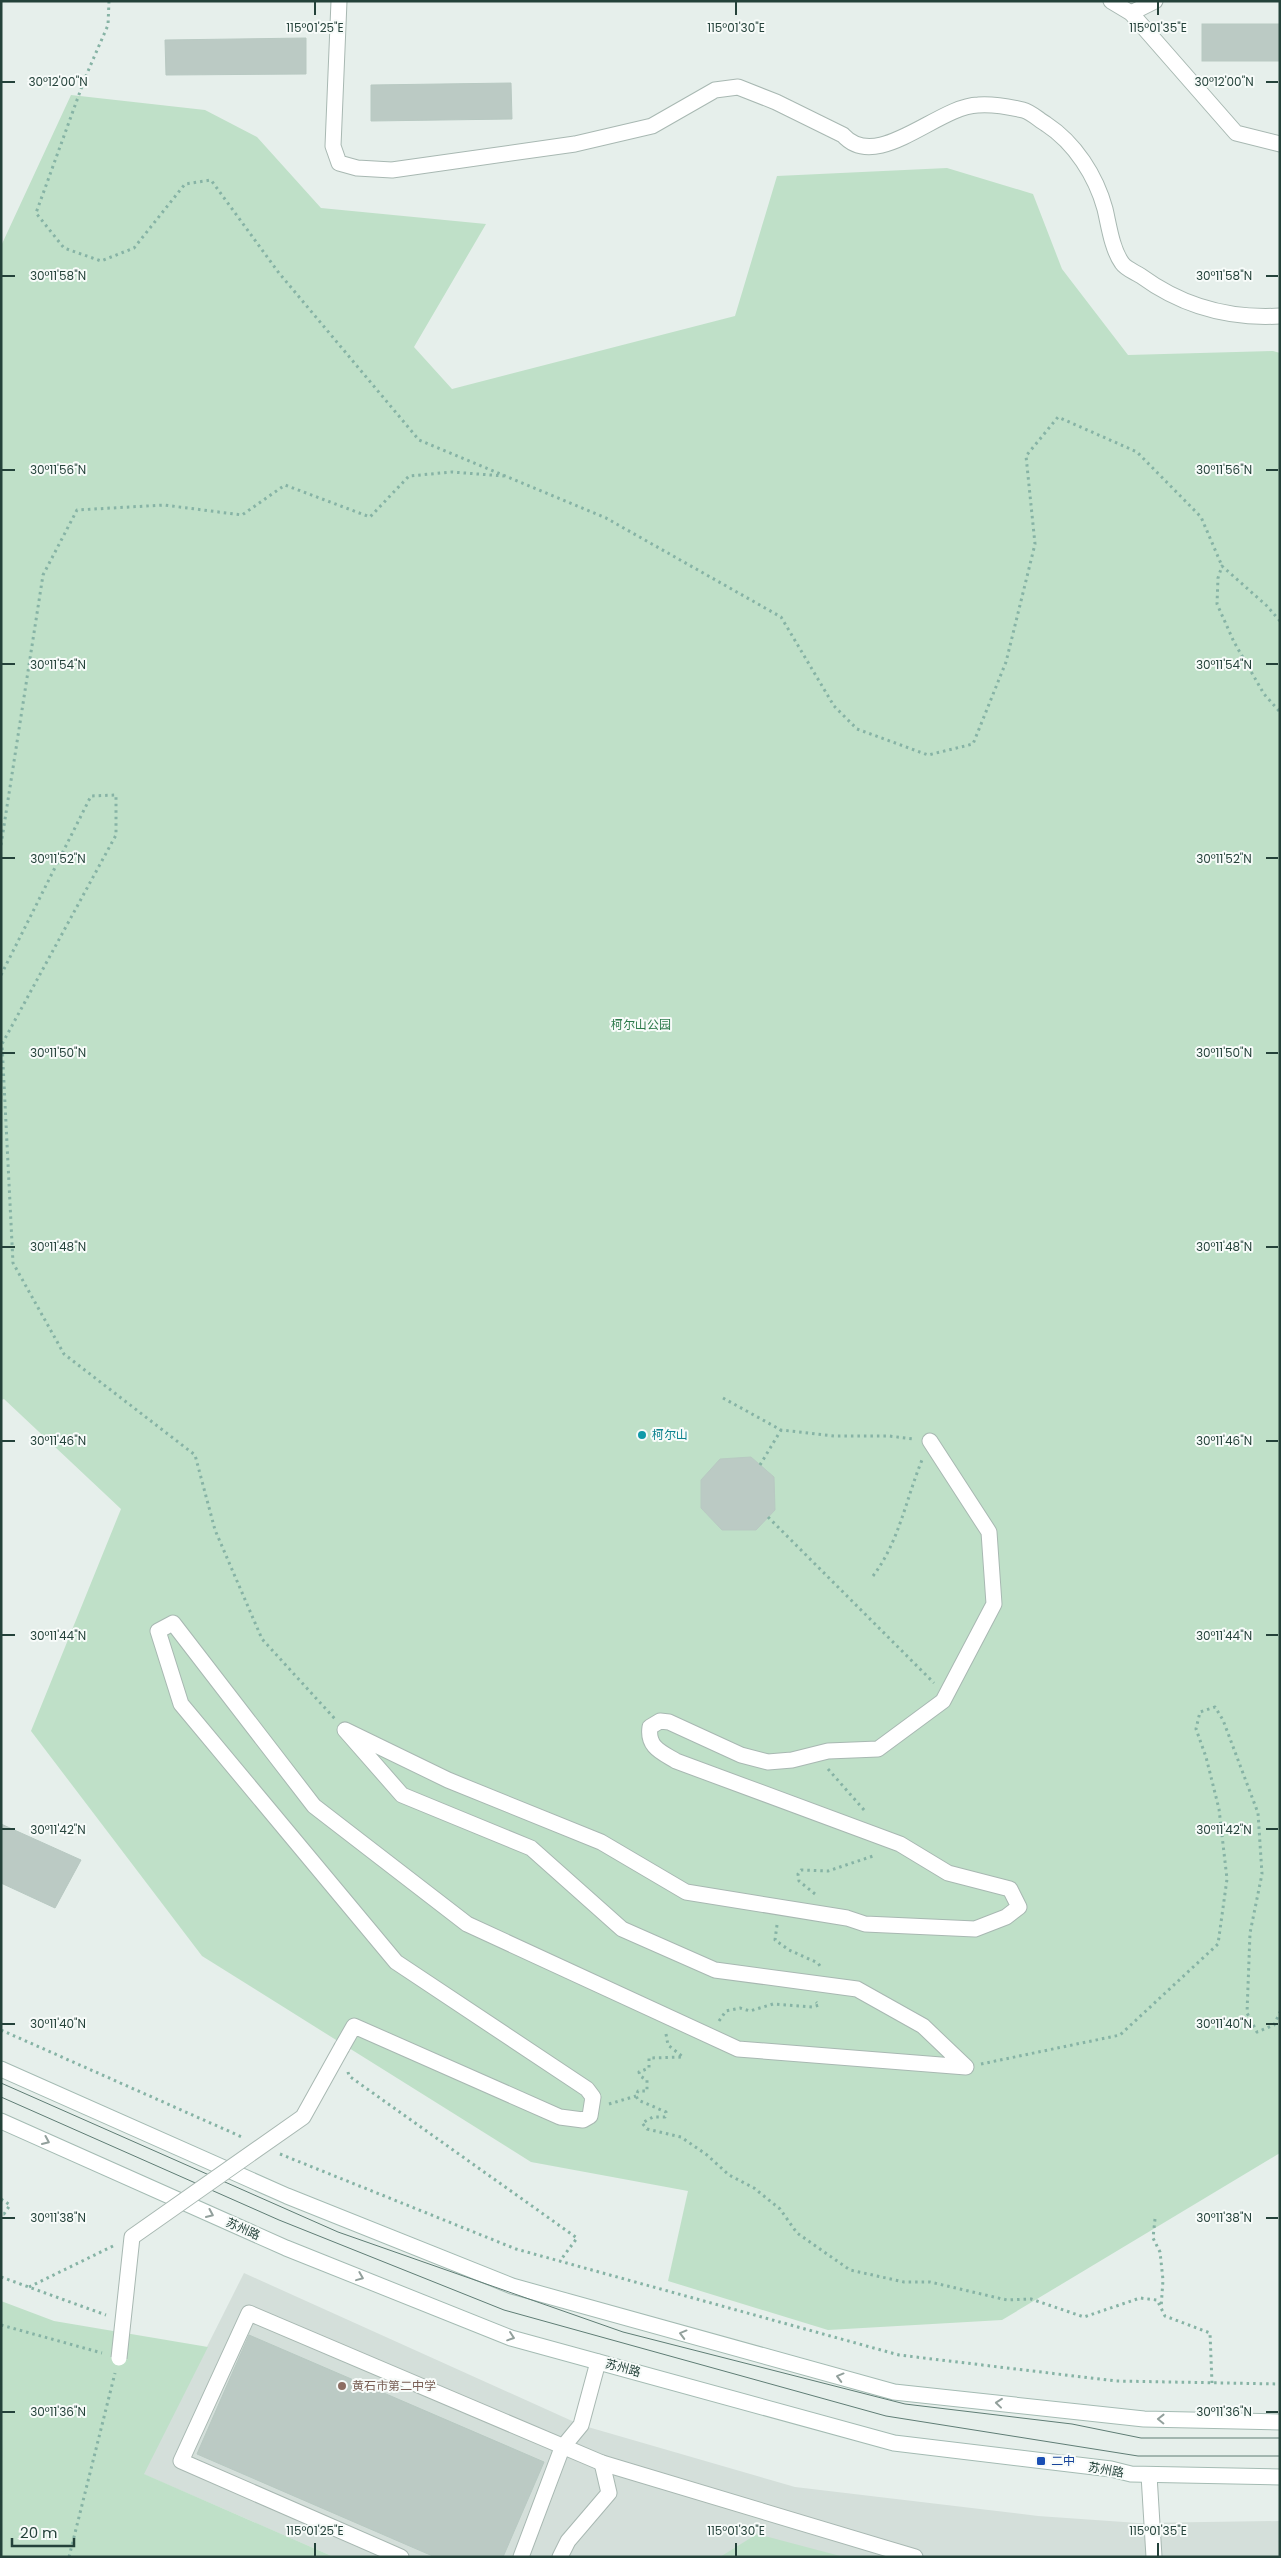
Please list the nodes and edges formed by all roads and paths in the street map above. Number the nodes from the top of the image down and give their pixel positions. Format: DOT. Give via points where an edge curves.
graph roads {
  1 [pos="109,1"];
  2 [pos="339,1"];
  3 [pos="1111,1"];
  4 [pos="1155,1"];
  5 [pos="1131,13"];
  6 [pos="1280,144"];
  7 [pos="1280,316"];
  8 [pos="508,477"];
  9 [pos="1222,566"];
  10 [pos="1280,621"];
  11 [pos="1280,712"];
  12 [pos="1,845"];
  13 [pos="1,975"];
  14 [pos="723,1398"];
  15 [pos="781,1430"];
  16 [pos="930,1441"];
  17 [pos="760,1465"];
  18 [pos="768,1517"];
  19 [pos="873,1576"];
  20 [pos="946,1695"];
  21 [pos="345,1730"];
  22 [pos="828,1751"];
  23 [pos="866,1812"];
  24 [pos="900,1844"];
  25 [pos="820,1902"];
  26 [pos="800,1911"];
  27 [pos="803,1982"];
  28 [pos="836,1986"];
  29 [pos="1280,2012"];
  30 [pos="671,2017"];
  31 [pos="690,2026"];
  32 [pos="1,2030"];
  33 [pos="342,2047"];
  34 [pos="966,2067"];
  35 [pos="1,2069"];
  36 [pos="636,2096"];
  37 [pos="592,2110"];
  38 [pos="1,2121"];
  39 [pos="246,2139"];
  40 [pos="273,2151"];
  41 [pos="1,2199"];
  42 [pos="1,2213"];
  43 [pos="1155,2219"];
  44 [pos="132,2237"];
  45 [pos="560,2261"];
  46 [pos="1,2277"];
  47 [pos="28,2288"];
  48 [pos="1161,2308"];
  49 [pos="123,2321"];
  50 [pos="1,2325"];
  51 [pos="119,2358"];
  52 [pos="598,2362"];
  53 [pos="1212,2383"];
  54 [pos="1280,2384"];
  55 [pos="1280,2422"];
  56 [pos="562,2448"];
  57 [pos="602,2463"];
  58 [pos="1149,2475"];
  59 [pos="1280,2477"];
  60 [pos="69,2557"];
  61 [pos="401,2557"];
  62 [pos="521,2557"];
  63 [pos="560,2557"];
  64 [pos="915,2557"];
  65 [pos="1154,2557"];
  1 -- 8 [label="path" via="108,26 85,78 36,214 64,248 101,261 134,248 185,184 211,180 278,273 419,440"];
  2 -- 7 [label="street" via="333,146 339,163 392,170 575,144 652,126 715,90 738,87 843,134 849,142 870,147 887,145 943,116 976,104 1024,110 1062,137 1094,177 1122,264 1163,291 1226,314"];
  3 -- 5 [label="street"];
  4 -- 5 [label="street"];
  5 -- 6 [label="street" via="1236,133"];
  8 -- 9 [label="path" via="606,518 781,617 834,706 857,729 928,755 973,744 1006,662 1035,544 1026,456 1058,417 1137,452 1201,517"];
  8 -- 12 [label="path" via="452,472 409,476 370,516 285,485 242,515 164,505 77,510 43,575"];
  9 -- 10 [label="path"];
  9 -- 11 [label="path" via="1217,604 1234,642 1264,694"];
  13 -- 21 [label="path" via="91,796 116,795 116,835 2,1044 13,1263 64,1354 195,1455 215,1530 262,1639"];
  14 -- 15 [label="path"];
  15 -- 16 [label="path"];
  15 -- 17 [label="path"];
  16 -- 19 [label="path" via="910,1488 894,1542"];
  16 -- 20 [label="street" via="989,1532 994,1604"];
  18 -- 20 [label="path"];
  20 -- 22 [label="street" via="943,1701 878,1749"];
  21 -- 26 [label="street" via="448,1780 601,1842 686,1892"];
  21 -- 27 [label="street" via="402,1795 531,1848 622,1929 715,1970"];
  22 -- 23 [label="path" via="828,1771"];
  22 -- 24 [label="street" via="768,1762 660,1721 650,1727 648,1736 653,1747 676,1761"];
  24 -- 25 [label="path" via="888,1852 856,1860 848,1866 828,1871 801,1870 799,1881 812,1890"];
  24 -- 26 [label="street" via="948,1873 1010,1889 1019,1907 1006,1917 975,1929 865,1924"];
  26 -- 28 [label="path" via="778,1924 775,1940 818,1963"];
  27 -- 28 [label="street"];
  27 -- 31 [label="path" via="803,1991 819,2005 773,2004 750,2011 740,2008 726,2011 714,2025"];
  28 -- 34 [label="street" via="857,1989 923,2026"];
  29 -- 34 [label="path" via="1274,2025 1257,2032 1247,2013 1250,1933 1262,1874 1258,1813 1216,1707 1200,1712 1196,1729 1218,1809 1227,1879 1218,1944 1120,2034"];
  30 -- 31 [label="street"];
  30 -- 36 [label="path" via="665,2029 668,2045 683,2056 649,2058 649,2068 639,2072 647,2080 647,2091 638,2091"];
  30 -- 37 [label="street" via="467,1924 314,1806 173,1623 158,1631 181,1704 396,1962 587,2089 593,2097"];
  31 -- 34 [label="street" via="738,2049"];
  32 -- 39 [label="path"];
  33 -- 37 [label="street" via="354,2026 560,2117 583,2120 590,2116"];
  33 -- 44 [label="street, bridge" via="303,2117"];
  33 -- 45 [label="path" via="349,2076 577,2238"];
  55 -- 35 [label="street, one-way" via="1144,2419 894,2392 512,2286 287,2196"];
  36 -- 37 [label="path"];
  36 -- 48 [label="path" via="638,2100 666,2112 665,2117 653,2117 642,2123 646,2129 681,2137 728,2175 754,2188 780,2209 796,2233 850,2270 904,2282 930,2282 1007,2300 1031,2300 1084,2317 1140,2298 1157,2300"];
  38 -- 52 [label="street, 苏州路, one-way" via="286,2248 511,2338"];
  40 -- 45 [label="path" via="516,2249"];
  41 -- 42 [label="path" via="10,2205 4,2214"];
  43 -- 48 [label="path" via="1153,2238 1160,2252 1163,2280"];
  44 -- 47 [label="path"];
  44 -- 49 [label="street, bridge"];
  45 -- 53 [label="path" via="898,2355 1116,2380"];
  46 -- 47 [label="path"];
  47 -- 49 [label="path"];
  48 -- 53 [label="path" via="1165,2316 1210,2333"];
  49 -- 51 [label="street, bridge"];
  50 -- 51 [label="path"];
  51 -- 60 [label="path"];
  52 -- 56 [label="street" via="581,2425"];
  52 -- 58 [label="street, 苏州路" via="894,2444"];
  53 -- 54 [label="path"];
  56 -- 57 [label="street"];
  56 -- 61 [label="street" via="249,2313 181,2461"];
  56 -- 62 [label="street"];
  57 -- 63 [label="street" via="609,2493 568,2541"];
  57 -- 64 [label="street"];
  58 -- 59 [label="street, 苏州路"];
  58 -- 65 [label="street"];
}
